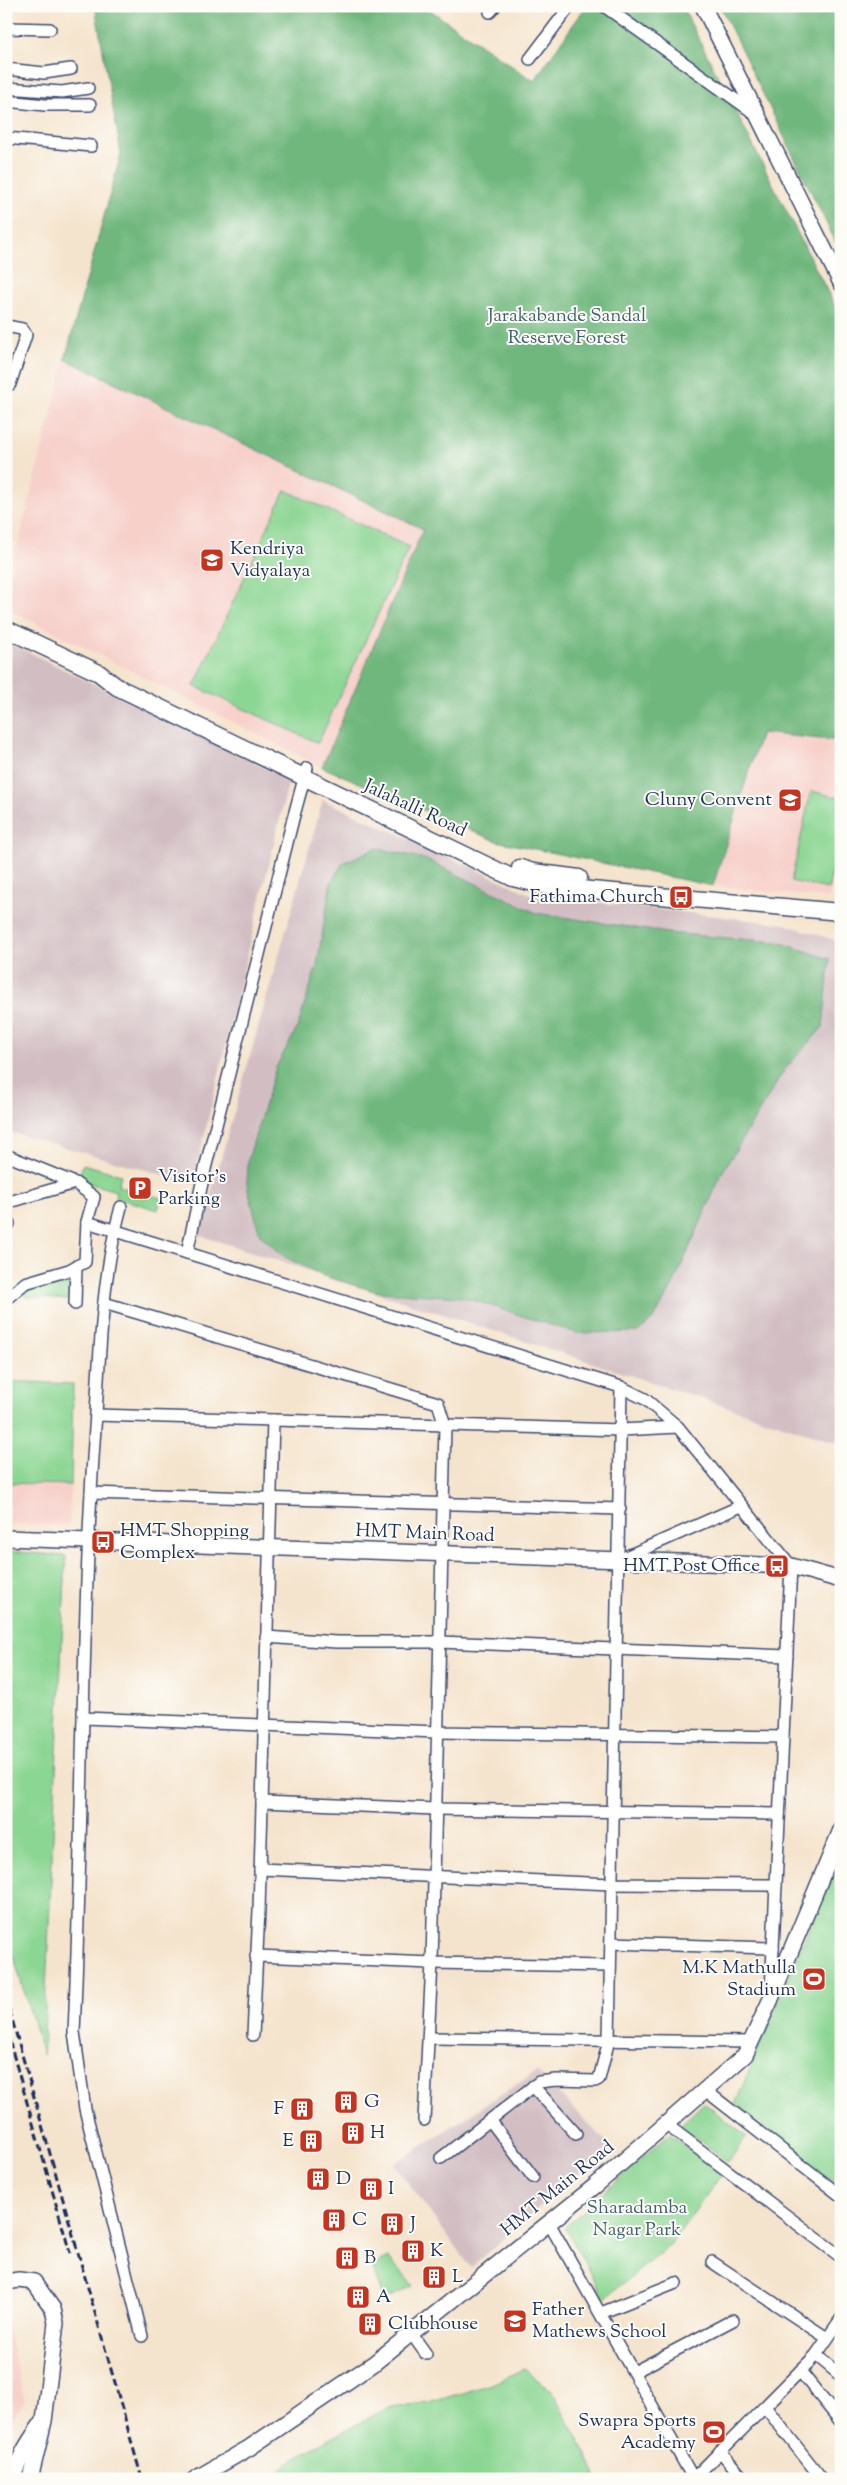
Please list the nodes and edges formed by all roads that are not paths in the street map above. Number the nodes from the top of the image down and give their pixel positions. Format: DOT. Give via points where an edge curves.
graph roads {
  1 [pos="570,6"];
  2 [pos="604,6"];
  3 [pos="703,6"];
  4 [pos="6,28"];
  5 [pos="50,29"];
  6 [pos="530,59"];
  7 [pos="6,69"];
  8 [pos="72,69"];
  9 [pos="6,88"];
  10 [pos="88,88"];
  11 [pos="6,101"];
  12 [pos="90,105"];
  13 [pos="758,116"];
  14 [pos="6,138"];
  15 [pos="91,146"];
  16 [pos="841,283"];
  17 [pos="6,326"];
  18 [pos="6,385"];
  19 [pos="6,629"];
  20 [pos="306,773"];
  21 [pos="614,886"];
  22 [pos="841,904"];
  23 [pos="841,912"];
  24 [pos="6,1155"];
  25 [pos="75,1184"];
  26 [pos="6,1203"];
  27 [pos="121,1207"];
  28 [pos="87,1222"];
  29 [pos="114,1230"];
  30 [pos="187,1253"];
  31 [pos="76,1266"];
  32 [pos="6,1299"];
  33 [pos="104,1303"];
  34 [pos="75,1304"];
  35 [pos="621,1387"];
  36 [pos="96,1415"];
  37 [pos="273,1420"];
  38 [pos="445,1425"];
  39 [pos="678,1427"];
  40 [pos="621,1430"];
  41 [pos="91,1493"];
  42 [pos="270,1498"];
  43 [pos="442,1504"];
  44 [pos="741,1506"];
  45 [pos="620,1509"];
  46 [pos="6,1538"];
  47 [pos="87,1541"];
  48 [pos="268,1549"];
  49 [pos="441,1554"];
  50 [pos="619,1559"];
  51 [pos="791,1566"];
  52 [pos="841,1580"];
  53 [pos="266,1637"];
  54 [pos="439,1642"];
  55 [pos="617,1651"];
  56 [pos="787,1656"];
  57 [pos="83,1718"];
  58 [pos="264,1726"];
  59 [pos="436,1732"];
  60 [pos="616,1736"];
  61 [pos="783,1737"];
  62 [pos="262,1802"];
  63 [pos="435,1810"];
  64 [pos="614,1812"];
  65 [pos="779,1814"];
  66 [pos="840,1835"];
  67 [pos="260,1869"];
  68 [pos="433,1877"];
  69 [pos="612,1884"];
  70 [pos="776,1885"];
  71 [pos="611,1943"];
  72 [pos="773,1948"];
  73 [pos="256,1956"];
  74 [pos="432,1963"];
  75 [pos="608,1966"];
  76 [pos="770,2001"];
  77 [pos="253,2035"];
  78 [pos="429,2038"];
  79 [pos="609,2040"];
  80 [pos="751,2042"];
  81 [pos="533,2086"];
  82 [pos="705,2090"];
  83 [pos="424,2120"];
  84 [pos="490,2120"];
  85 [pos="667,2125"];
  86 [pos="576,2134"];
  87 [pos="441,2158"];
  88 [pos="532,2177"];
  89 [pos="841,2196"];
  90 [pos="550,2223"];
  91 [pos="841,2257"];
  92 [pos="712,2262"];
  93 [pos="6,2282"];
  94 [pos="676,2283"];
  95 [pos="601,2314"];
  96 [pos="733,2320"];
  97 [pos="840,2321"];
  98 [pos="411,2334"];
  99 [pos="142,2336"];
  100 [pos="827,2338"];
  101 [pos="426,2354"];
  102 [pos="816,2355"];
  103 [pos="800,2371"];
  104 [pos="634,2372"];
  105 [pos="841,2376"];
  106 [pos="766,2408"];
  107 [pos="44,2421"];
  108 [pos="841,2422"];
  109 [pos="720,2451"];
  110 [pos="693,2478"];
  111 [pos="13,2479"];
  112 [pos="30,2479"];
  113 [pos="195,2479"];
  114 [pos="744,2479"];
  115 [pos="822,2479"];
  1 -- 6 [label="street"];
  2 -- 13 [label="street"];
  3 -- 13 [label="street"];
  4 -- 5 [label="street"];
  7 -- 8 [label="street" via="44,73"];
  9 -- 10 [label="street" via="62,92"];
  11 -- 12 [label="street"];
  13 -- 16 [label="street"];
  14 -- 15 [label="street"];
  17 -- 18 [label="street" via="22,329 26,335 10,384"];
  19 -- 20 [label="main road, Jalahalli Road" via="99,673 117,687"];
  20 -- 21 [label="main road, Jalahalli Road" via="513,878 546,886"];
  20 -- 30 [label="street" via="205,1169"];
  21 -- 22 [label="main road"];
  21 -- 23 [label="main road, Jalahalli Road"];
  24 -- 25 [label="street"];
  25 -- 26 [label="street"];
  25 -- 28 [label="street" via="94,1197"];
  27 -- 29 [label="street"];
  28 -- 29 [label="street"];
  28 -- 31 [label="street" via="85,1262"];
  29 -- 30 [label="street"];
  29 -- 33 [label="street"];
  30 -- 35 [label="street"];
  31 -- 32 [label="street" via="25,1283"];
  31 -- 34 [label="street"];
  33 -- 36 [label="street"];
  33 -- 38 [label="street" via="438,1403"];
  35 -- 39 [label="street" via="645,1399"];
  35 -- 40 [label="street"];
  36 -- 37 [label="street"];
  36 -- 41 [label="street"];
  37 -- 38 [label="street"];
  37 -- 42 [label="street"];
  38 -- 40 [label="street"];
  38 -- 43 [label="street"];
  39 -- 40 [label="street"];
  39 -- 44 [label="street"];
  40 -- 45 [label="street"];
  41 -- 42 [label="street"];
  41 -- 47 [label="street"];
  42 -- 43 [label="street"];
  42 -- 48 [label="street"];
  43 -- 45 [label="street"];
  43 -- 49 [label="street"];
  44 -- 50 [label="street"];
  44 -- 51 [label="street"];
  45 -- 50 [label="street"];
  46 -- 47 [label="street, HMT Main Road"];
  47 -- 48 [label="street, HMT Main Road"];
  47 -- 57 [label="street"];
  48 -- 49 [label="street, HMT Main Road"];
  48 -- 53 [label="street"];
  49 -- 50 [label="street, HMT Main Road"];
  49 -- 54 [label="street"];
  50 -- 51 [label="street, HMT Main Road"];
  50 -- 55 [label="street"];
  51 -- 52 [label="street, HMT Main Road"];
  51 -- 56 [label="street"];
  53 -- 54 [label="street" via="336,1642"];
  53 -- 58 [label="street"];
  54 -- 55 [label="street"];
  54 -- 59 [label="street"];
  55 -- 56 [label="street"];
  55 -- 60 [label="street"];
  56 -- 61 [label="street"];
  57 -- 58 [label="street"];
  57 -- 99 [label="street" via="74,2032 85,2109"];
  58 -- 59 [label="street"];
  58 -- 62 [label="street"];
  59 -- 60 [label="street"];
  59 -- 63 [label="street"];
  60 -- 61 [label="street"];
  60 -- 64 [label="street"];
  61 -- 65 [label="street"];
  62 -- 63 [label="street"];
  62 -- 67 [label="street"];
  63 -- 64 [label="street"];
  63 -- 68 [label="street"];
  64 -- 65 [label="street"];
  64 -- 69 [label="street"];
  65 -- 70 [label="street"];
  66 -- 76 [label="street, HMT Main Road"];
  67 -- 68 [label="street"];
  67 -- 73 [label="street"];
  68 -- 69 [label="street"];
  68 -- 74 [label="street"];
  69 -- 70 [label="street"];
  69 -- 71 [label="street"];
  70 -- 72 [label="street"];
  71 -- 72 [label="street"];
  71 -- 75 [label="street"];
  72 -- 76 [label="street"];
  73 -- 74 [label="street"];
  73 -- 77 [label="street"];
  74 -- 75 [label="street"];
  74 -- 78 [label="street"];
  75 -- 79 [label="street"];
  76 -- 80 [label="street, HMT Main Road"];
  78 -- 79 [label="street"];
  78 -- 83 [label="street"];
  79 -- 80 [label="street"];
  79 -- 81 [label="street" via="600,2079 556,2080"];
  80 -- 82 [label="street, HMT Main Road" via="745,2055"];
  81 -- 84 [label="street"];
  81 -- 86 [label="street"];
  82 -- 85 [label="street, HMT Main Road"];
  82 -- 89 [label="street"];
  84 -- 87 [label="street"];
  84 -- 88 [label="street"];
  85 -- 90 [label="street, HMT Main Road"];
  85 -- 91 [label="street"];
  90 -- 95 [label="street"];
  90 -- 98 [label="street, HMT Main Road"];
  92 -- 100 [label="street"];
  93 -- 107 [label="street" via="34,2282 54,2309 56,2323"];
  94 -- 95 [label="street"];
  95 -- 104 [label="street"];
  96 -- 104 [label="street"];
  97 -- 100 [label="street"];
  98 -- 101 [label="street"];
  98 -- 113 [label="street, HMT Main Road" via="373,2364 257,2443"];
  100 -- 102 [label="street"];
  102 -- 103 [label="street"];
  102 -- 105 [label="street"];
  103 -- 106 [label="street"];
  103 -- 108 [label="street"];
  104 -- 110 [label="street"];
  106 -- 109 [label="street"];
  106 -- 115 [label="street"];
  107 -- 111 [label="street" via="26,2444"];
  107 -- 112 [label="street"];
  109 -- 110 [label="street"];
  109 -- 114 [label="street"];
}
